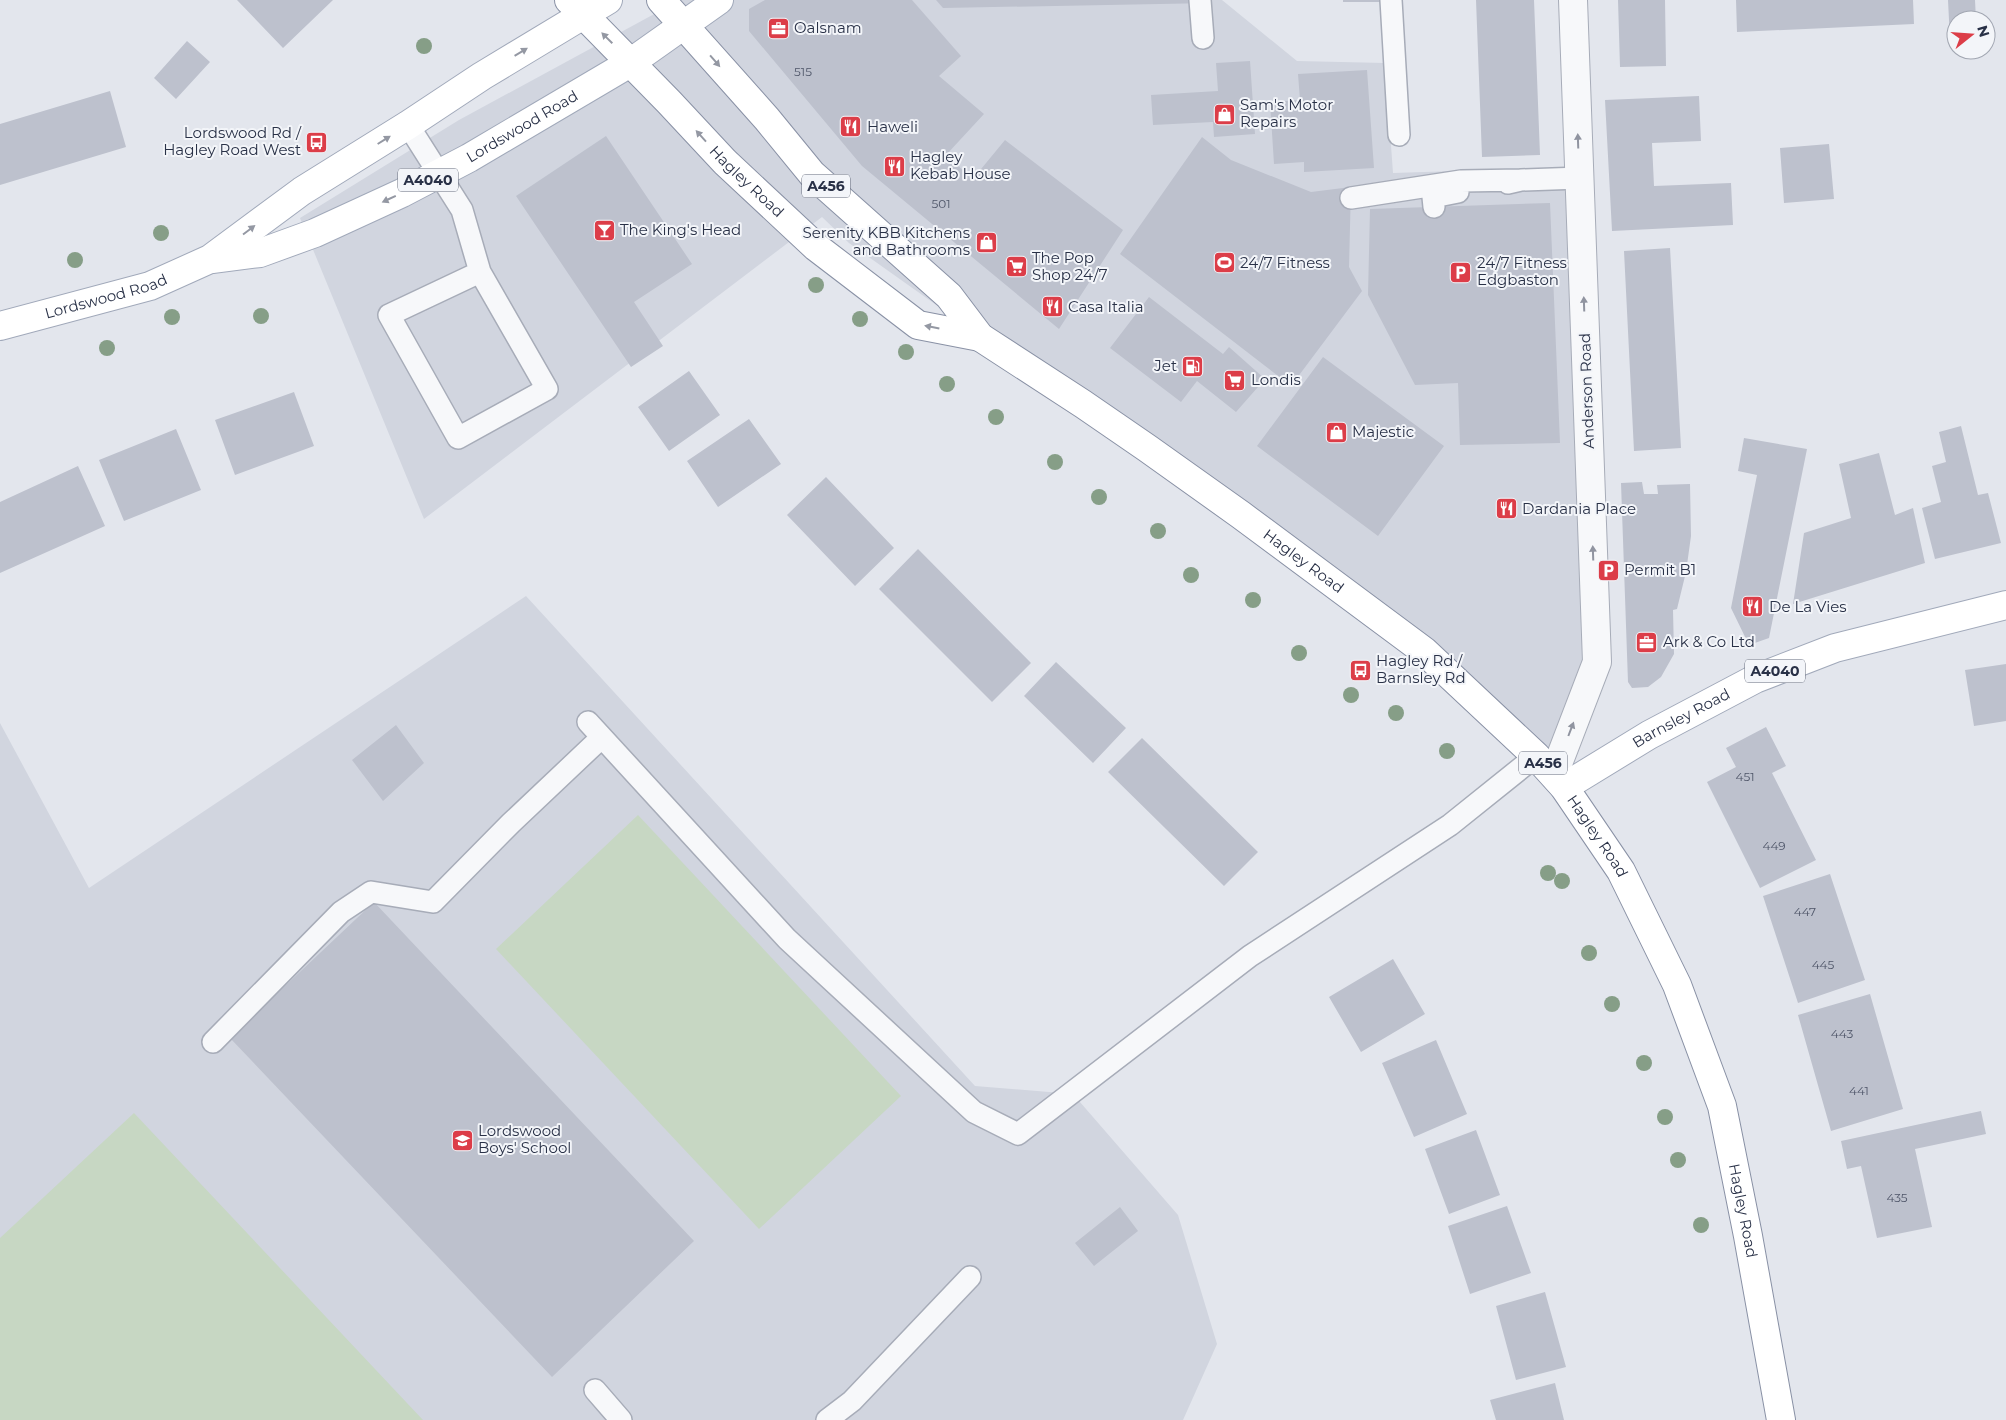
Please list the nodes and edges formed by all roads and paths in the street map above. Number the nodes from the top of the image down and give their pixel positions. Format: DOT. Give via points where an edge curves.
graph roads {
  1 [pos="608,0"];
  2 [pos="661,0"];
  3 [pos="719,0"];
  4 [pos="1200,0"];
  5 [pos="1392,0"];
  6 [pos="1573,0"];
  7 [pos="576,8"];
  8 [pos="683,24"];
  9 [pos="1203,38"];
  10 [pos="630,63"];
  11 [pos="408,125"];
  12 [pos="1399,134"];
  13 [pos="439,174"];
  14 [pos="1580,178"];
  15 [pos="1521,180"];
  16 [pos="1351,198"];
  17 [pos="1434,207"];
  18 [pos="210,259"];
  19 [pos="480,272"];
  20 [pos="0,326"];
  21 [pos="980,336"];
  22 [pos="2006,605"];
  23 [pos="1551,772"];
  24 [pos="213,1042"];
  25 [pos="970,1277"];
  26 [pos="595,1390"];
  27 [pos="621,1420"];
  28 [pos="827,1420"];
  29 [pos="1781,1420"];
  1 -- 7 [label="main road, Lordswood Road / A4040"];
  2 -- 8 [label="main road, A456"];
  3 -- 8 [label="main road, Lordswood Road"];
  4 -- 9 [label="lane"];
  5 -- 12 [label="lane"];
  14 -- 6 [label="street, Anderson Road, one-way"];
  10 -- 7 [label="main road, A456, one-way"];
  11 -- 7 [label="main road, Lordswood Road / A4040, one-way"];
  8 -- 10 [label="main road, Lordswood Road / A4040"];
  8 -- 21 [label="main road, Hagley Road / A456, one-way" via="812,174 949,296"];
  10 -- 13 [label="main road, Lordswood Road / A4040"];
  21 -- 10 [label="main road, Hagley Road / A456, one-way" via="918,324 816,247 725,162"];
  11 -- 13 [label="lane"];
  18 -- 11 [label="main road, Lordswood Road / A4040, one-way" via="302,191"];
  13 -- 18 [label="main road, Lordswood Road / A4040, one-way" via="315,233 260,253"];
  13 -- 19 [label="lane" via="462,210"];
  14 -- 15 [label="lane"];
  23 -- 14 [label="street, Anderson Road, one-way" via="1597,662"];
  15 -- 16 [label="lane" via="1461,181"];
  15 -- 17 [label="lane" via="1433,197"];
  18 -- 20 [label="main road, Lordswood Road / A4040" via="150,286"];
  19 -- 19 [label="lane" via="547,389 458,438 389,315"];
  21 -- 23 [label="main road, Hagley Road / A456" via="1170,465 1424,651"];
  22 -- 23 [label="main road, Barnsley Road / A4040" via="1835,648 1755,679 1648,735"];
  23 -- 24 [label="lane" via="1450,825 1250,956 1018,1134 974,1112 787,939 594,730 511,823 433,902 370,892 341,912"];
  23 -- 29 [label="main road, Hagley Road / A456" via="1621,871 1677,984 1722,1106"];
  25 -- 28 [label="lane" via="852,1401"];
  26 -- 27 [label="lane"];
}
